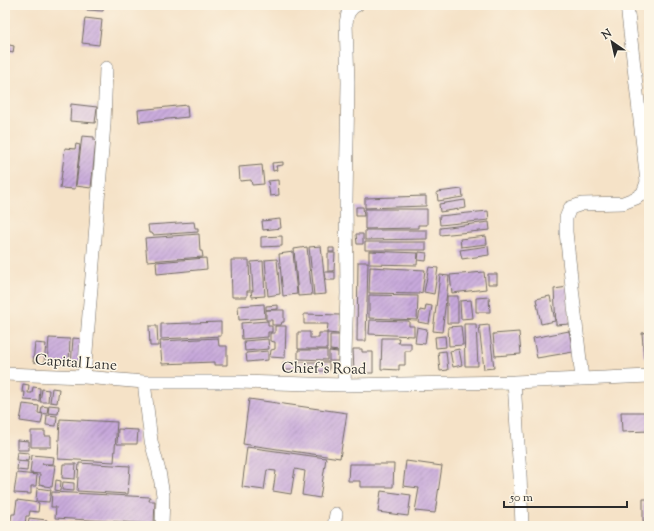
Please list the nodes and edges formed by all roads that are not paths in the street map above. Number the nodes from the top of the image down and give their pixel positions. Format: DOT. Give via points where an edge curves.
graph roads {
  1 [pos="357,5"];
  2 [pos="627,5"];
  3 [pos="106,68"];
  4 [pos="5,374"];
  5 [pos="649,376"];
  6 [pos="84,377"];
  7 [pos="582,379"];
  8 [pos="144,382"];
  9 [pos="514,382"];
  10 [pos="344,385"];
  11 [pos="162,526"];
  12 [pos="522,526"];
  1 -- 10 [label="street" via="348,12 346,23 347,293"];
  2 -- 7 [label="street" via="647,182 643,193 636,198 622,203 582,204 570,208 566,218"];
  3 -- 6 [label="street"];
  4 -- 6 [label="street, Capital Lane"];
  5 -- 7 [label="street, Chief's Road"];
  6 -- 8 [label="street, Capital Lane"];
  7 -- 9 [label="street, Chief's Road"];
  8 -- 10 [label="street, Chief's Road"];
  8 -- 11 [label="street" via="150,441 159,471 162,495"];
  9 -- 10 [label="street, Chief's Road"];
  9 -- 12 [label="street"];
}
